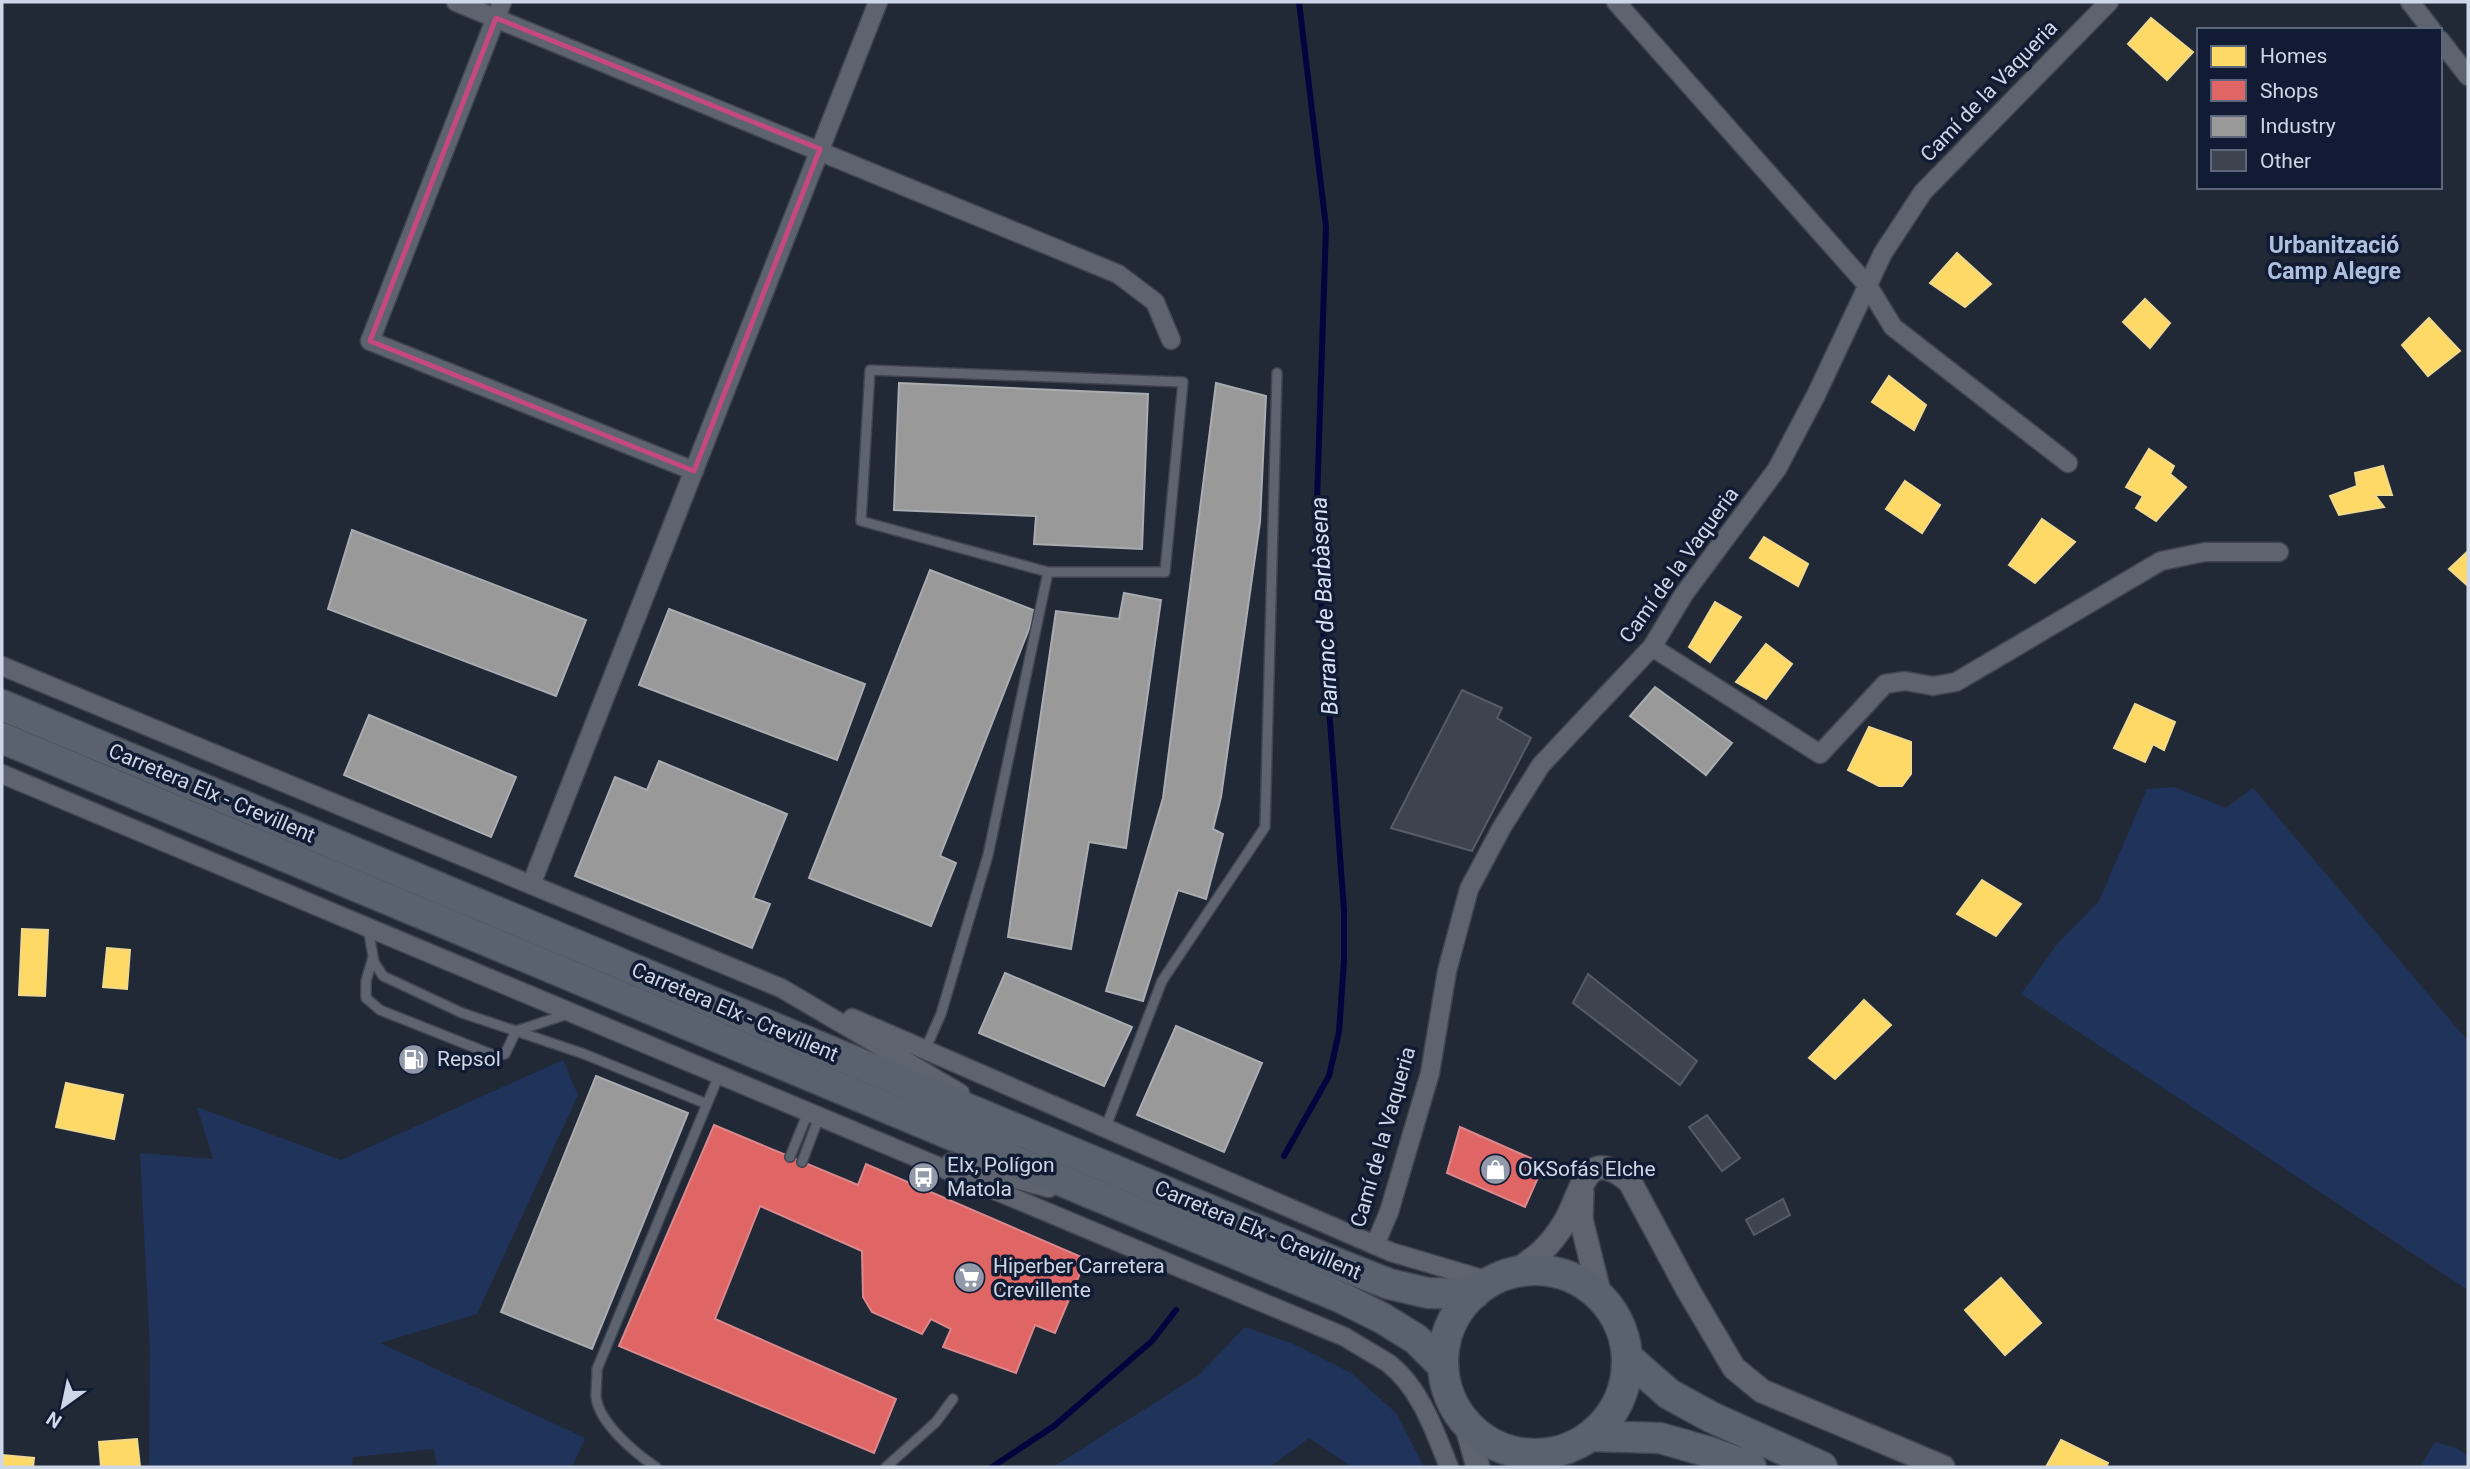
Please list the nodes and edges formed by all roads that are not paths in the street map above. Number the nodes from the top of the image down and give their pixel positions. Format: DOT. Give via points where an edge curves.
graph roads {
  1 [pos="456,2"];
  2 [pos="878,2"];
  3 [pos="1616,2"];
  4 [pos="2109,2"];
  5 [pos="2410,2"];
  6 [pos="499,10"];
  7 [pos="2430,28"];
  8 [pos="2442,43"];
  9 [pos="2468,76"];
  10 [pos="820,149"];
  11 [pos="1868,286"];
  12 [pos="1171,340"];
  13 [pos="1277,373"];
  14 [pos="2068,463"];
  15 [pos="694,471"];
  16 [pos="2279,552"];
  17 [pos="1048,572"];
  18 [pos="1652,647"];
  19 [pos="2,666"];
  20 [pos="2,705"];
  21 [pos="2,738"];
  22 [pos="2,774"];
  23 [pos="531,884"];
  24 [pos="368,928"];
  25 [pos="373,957"];
  26 [pos="781,988"];
  27 [pos="572,1013"];
  28 [pos="516,1031"];
  29 [pos="925,1050"];
  30 [pos="719,1075"];
  31 [pos="707,1104"];
  32 [pos="813,1114"];
  33 [pos="1105,1129"];
  34 [pos="1035,1137"];
  35 [pos="887,1145"];
  36 [pos="790,1157"];
  37 [pos="802,1162"];
  38 [pos="1582,1184"];
  39 [pos="1134,1211"];
  40 [pos="1375,1245"];
  41 [pos="1493,1282"];
  42 [pos="1600,1296"];
  43 [pos="1628,1357"];
  44 [pos="1442,1365"];
  45 [pos="953,1399"];
  46 [pos="1466,1424"];
  47 [pos="1591,1436"];
  48 [pos="1540,1461"];
  49 [pos="656,1467"];
  50 [pos="886,1467"];
  51 [pos="1449,1467"];
  52 [pos="1478,1467"];
  53 [pos="1751,1467"];
  54 [pos="1822,1467"];
  55 [pos="1943,1467"];
  1 -- 6 [label="street"];
  2 -- 10 [label="street"];
  3 -- 11 [label="street"];
  4 -- 11 [label="street, Camí de la Vaqueria" via="1923,192"];
  5 -- 7 [label="street"];
  6 -- 10 [label="street"];
  6 -- 15 [label="street" via="370,341"];
  8 -- 9 [label="street"];
  10 -- 12 [label="street" via="1118,274 1155,302"];
  10 -- 15 [label="street"];
  11 -- 14 [label="street" via="1893,327"];
  11 -- 18 [label="street, Camí de la Vaqueria" via="1777,469 1684,594"];
  13 -- 33 [label="lane" via="1265,827 1162,981"];
  15 -- 23 [label="street"];
  16 -- 18 [label="street" via="2205,552 2161,561 1956,682 1885,684 1820,754"];
  17 -- 17 [label="lane" via="1165,572 1183,382 870,370 862,520"];
  17 -- 29 [label="lane" via="988,855"];
  18 -- 40 [label="street, Camí de la Vaqueria" via="1541,765 1469,889 1447,971 1430,1073"];
  19 -- 23 [label="street"];
  20 -- 34 [label="highway, Carretera Elx - Crevillent"];
  21 -- 39 [label="highway, Carretera Elx - Crevillent"];
  22 -- 24 [label="street"];
  23 -- 26 [label="street"];
  24 -- 25 [label="lane"];
  24 -- 27 [label="street"];
  25 -- 28 [label="lane" via="383,976 410,991"];
  25 -- 28 [label="lane" via="366,998 380,1010 496,1056 505,1054"];
  26 -- 29 [label="street"];
  26 -- 34 [label="street"];
  27 -- 28 [label="lane"];
  27 -- 30 [label="street"];
  28 -- 31 [label="lane"];
  29 -- 33 [label="street"];
  30 -- 31 [label="lane"];
  30 -- 32 [label="street"];
  31 -- 49 [label="lane" via="597,1369 596,1400 609,1423 633,1451"];
  32 -- 35 [label="street"];
  32 -- 36 [label="lane"];
  32 -- 37 [label="lane"];
  33 -- 40 [label="street"];
  34 -- 41 [label="highway, Carretera Elx - Crevillent" via="1388,1284 1428,1293"];
  35 -- 39 [label="street"];
  35 -- 51 [label="street" via="1345,1337 1390,1365 1414,1392"];
  38 -- 41 [label="street" via="1566,1221 1545,1251"];
  38 -- 42 [label="street" via="1581,1219"];
  38 -- 55 [label="street" via="1599,1167 1615,1169 1630,1182 1734,1368 1762,1391"];
  39 -- 44 [label="highway, Carretera Elx - Crevillent" via="1342,1298 1416,1339"];
  40 -- 41 [label="street"];
  41 -- 42 [label="highway" via="1561,1273"];
  41 -- 44 [label="highway" via="1462,1304 1446,1335"];
  42 -- 43 [label="highway" via="1626,1342"];
  43 -- 47 [label="highway" via="1622,1397 1607,1423"];
  43 -- 54 [label="highway" via="1669,1394"];
  44 -- 46 [label="highway" via="1448,1397"];
  45 -- 50 [label="lane" via="936,1422"];
  46 -- 48 [label="highway" via="1486,1441"];
  46 -- 52 [label="street"];
  47 -- 48 [label="highway"];
  47 -- 53 [label="highway" via="1660,1438"];
}
